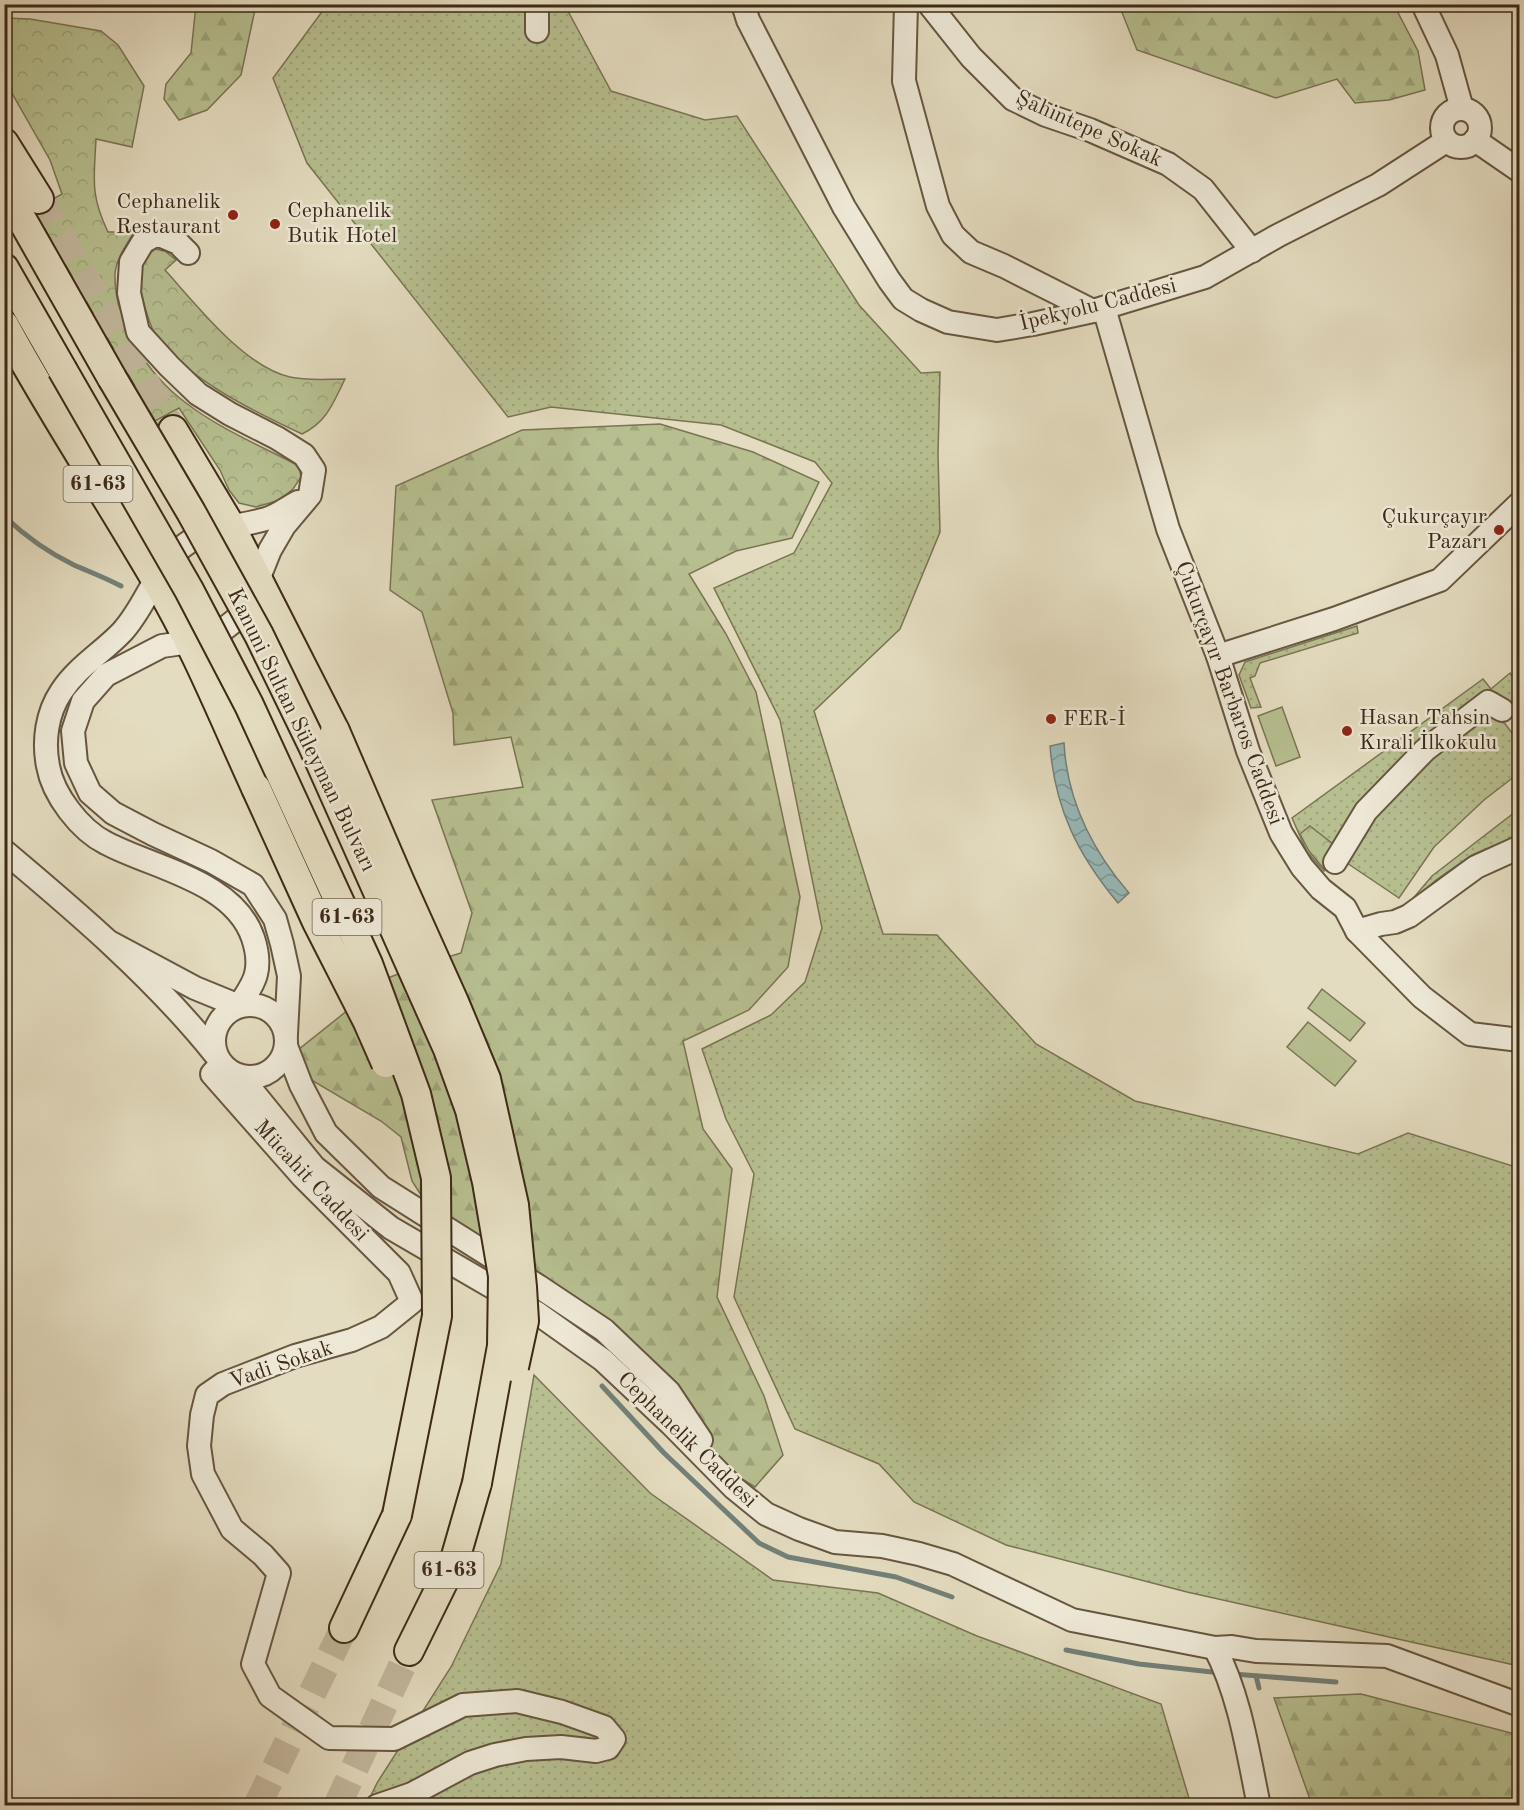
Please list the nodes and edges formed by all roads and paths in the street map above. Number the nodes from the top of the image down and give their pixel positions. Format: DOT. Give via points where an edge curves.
graph roads {
  1 [pos="537,4"];
  2 [pos="743,4"];
  3 [pos="906,4"];
  4 [pos="929,4"];
  5 [pos="1423,4"];
  6 [pos="537,32"];
  7 [pos="1462,109"];
  8 [pos="1475,140"];
  9 [pos="1446,141"];
  10 [pos="4,143"];
  11 [pos="1520,171"];
  12 [pos="4,189"];
  13 [pos="39,199"];
  14 [pos="1251,251"];
  15 [pos="188,253"];
  16 [pos="4,268"];
  17 [pos="1098,309"];
  18 [pos="4,326"];
  19 [pos="173,430"];
  20 [pos="310,495"];
  21 [pos="1520,502"];
  22 [pos="230,525"];
  23 [pos="156,580"];
  24 [pos="258,580"];
  25 [pos="190,642"];
  26 [pos="1218,656"];
  27 [pos="1502,710"];
  28 [pos="1520,847"];
  29 [pos="4,851"];
  30 [pos="1335,862"];
  31 [pos="1357,931"];
  32 [pos="111,944"];
  33 [pos="240,1006"];
  34 [pos="286,1040"];
  35 [pos="1520,1040"];
  36 [pos="218,1059"];
  37 [pos="241,1077"];
  38 [pos="412,1302"];
  39 [pos="417,1416"];
  40 [pos="488,1423"];
  41 [pos="734,1488"];
  42 [pos="344,1628"];
  43 [pos="409,1651"];
  44 [pos="1218,1655"];
  45 [pos="1520,1705"];
  46 [pos="377,1806"];
  47 [pos="1259,1806"];
  1 -- 6 [label="street"];
  2 -- 17 [label="street, İpekyolu Caddesi" via="844,207 903,299 948,322 997,330"];
  3 -- 17 [label="street" via="904,81 938,206 953,235 971,252"];
  4 -- 14 [label="street, Şahintepe Sokak" via="971,57 1013,99 1168,164 1203,189"];
  5 -- 7 [label="street" via="1447,55"];
  7 -- 8 [label="street" via="1478,118 1479,133"];
  7 -- 9 [label="street" via="1443,120"];
  8 -- 9 [label="street" via="1463,147"];
  8 -- 11 [label="street"];
  9 -- 14 [label="street, İpekyolu Caddesi" via="1378,185"];
  10 -- 13 [label="main road"];
  12 -- 40 [label="main road, Kanuni Sultan Süleyman Bulvarı / 61-63, bridge" via="192,512 264,645 448,1049 487,1182 503,1276 502,1346"];
  14 -- 17 [label="street, İpekyolu Caddesi" via="1204,277"];
  15 -- 20 [label="street" via="178,243 157,234 143,242 131,262 129,293 138,332 198,394 304,455 314,470"];
  16 -- 39 [label="main road, Kanuni Sultan Süleyman Bulvarı / 61-63, bridge" via="189,590 249,705 368,963 416,1094 436,1178 437,1316"];
  17 -- 26 [label="street, Çukurçayır Barbaros Caddesi" via="1168,529"];
  18 -- 23 [label="main road, 61-63"];
  19 -- 22 [label="main road, 61-63"];
  20 -- 22 [label="street" via="268,518"];
  20 -- 24 [label="street" via="284,526"];
  21 -- 26 [label="street" via="1440,580"];
  22 -- 23 [label="street" via="188,543 164,564"];
  22 -- 24 [label="main road, 61-63"];
  23 -- 25 [label="main road, 61-63"];
  23 -- 33 [label="street" via="123,631 82,666 60,693 48,723 45,750 49,771 60,798 76,819 104,842 202,884 229,902 250,928 258,952 256,974"];
  24 -- 25 [label="street" via="252,607 224,629"];
  24 -- 40 [label="main road, 61-63, bridge" via="335,731 486,1079 514,1205 524,1321 513,1372"];
  25 -- 34 [label="street" via="162,646 106,675 83,701 74,731 76,763 90,793 113,813 253,885 274,919 289,976"];
  25 -- 39 [label="main road, 61-63, bridge" via="404,1105 418,1182 424,1294"];
  26 -- 31 [label="street, Çukurçayır Barbaros Caddesi" via="1248,751 1281,833 1302,867 1345,908"];
  27 -- 30 [label="street" via="1488,702 1425,750 1366,811"];
  28 -- 31 [label="street" via="1476,867 1409,916"];
  29 -- 32 [label="street, Mücahit Caddesi"];
  31 -- 35 [label="street, Çukurçayır Barbaros Caddesi" via="1422,997 1470,1034"];
  32 -- 33 [label="street" via="195,988"];
  32 -- 36 [label="street, Mücahit Caddesi" via="190,1022"];
  33 -- 34 [label="street" via="252,1004 269,1010 282,1023"];
  33 -- 36 [label="street" via="220,1019 214,1036"];
  34 -- 37 [label="street" via="275,1068 265,1075"];
  34 -- 41 [label="street" via="301,1085 326,1133 381,1187 604,1330 669,1392"];
  36 -- 37 [label="street"];
  36 -- 38 [label="street, Mücahit Caddesi" via="213,1074 302,1176 399,1273"];
  37 -- 41 [label="street, Cephanelik Caddesi" via="314,1167 392,1228 537,1313 603,1360"];
  38 -- 46 [label="street, Vadi Sokak" via="381,1328 295,1356 223,1384 207,1395 199,1446 202,1474 232,1528 279,1573 253,1664 270,1696 329,1738 394,1739 463,1705 517,1701 604,1727 614,1738 608,1748 596,1750 561,1747 495,1755"];
  39 -- 42 [label="main road, Kanuni Sultan Süleyman Bulvarı / 61-63, bridge" via="398,1515"];
  40 -- 43 [label="main road, Kanuni Sultan Süleyman Bulvarı / 61-63, bridge" via="477,1483 456,1556"];
  41 -- 44 [label="street, Cephanelik Caddesi" via="766,1514 835,1542 882,1546 953,1564 1072,1620"];
  44 -- 45 [label="street, Cephanelik Caddesi" via="1232,1647 1387,1656"];
  44 -- 47 [label="street" via="1243,1728"];
}
